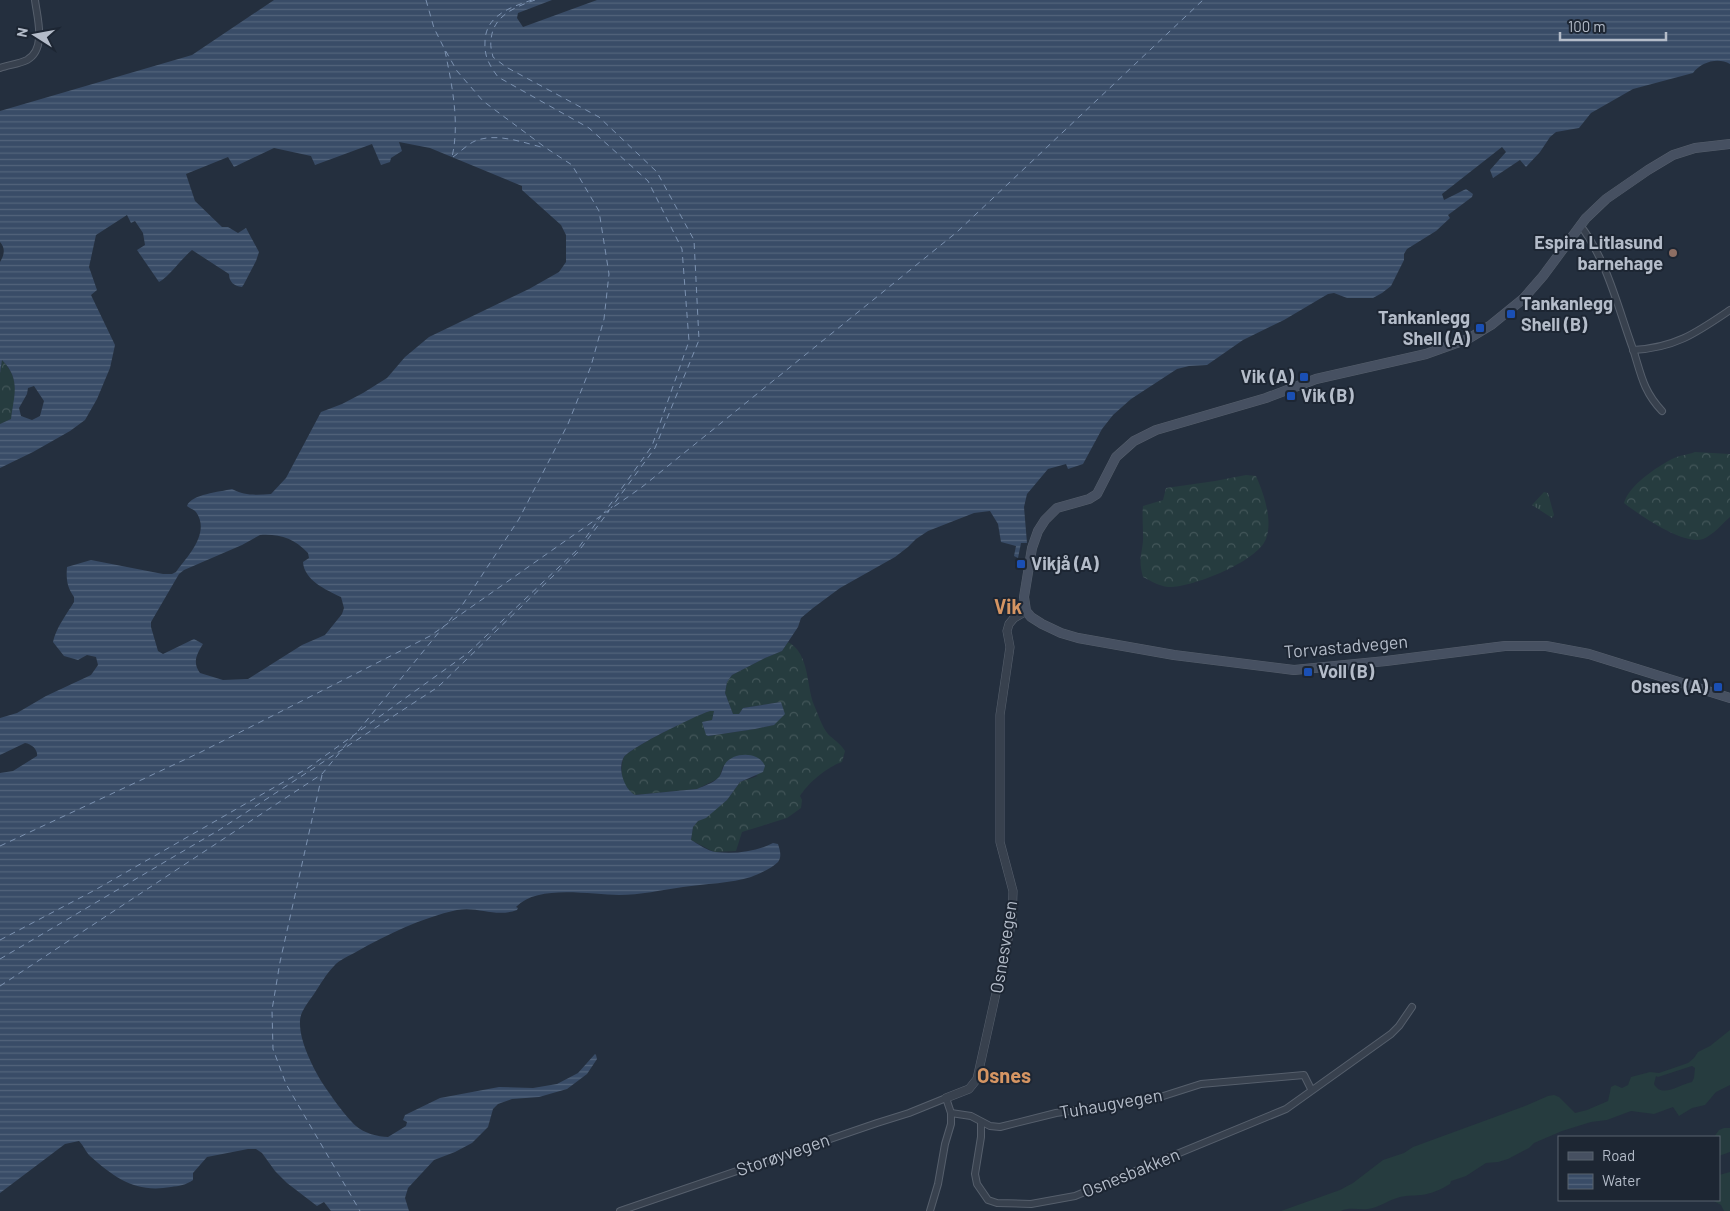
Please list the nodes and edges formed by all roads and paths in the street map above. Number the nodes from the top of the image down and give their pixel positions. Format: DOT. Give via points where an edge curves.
graph roads {
  1 [pos="35,0"];
  2 [pos="0,68"];
  3 [pos="1730,144"];
  4 [pos="1580,225"];
  5 [pos="1730,310"];
  6 [pos="1633,350"];
  7 [pos="1662,411"];
  8 [pos="1026,611"];
  9 [pos="1730,698"];
  10 [pos="1412,1007"];
  11 [pos="1312,1090"];
  12 [pos="946,1098"];
  13 [pos="951,1113"];
  14 [pos="981,1123"];
  15 [pos="620,1211"];
  16 [pos="930,1211"];
  1 -- 2 [label="street" via="39,39 35,51 26,60"];
  3 -- 4 [label="main road" via="1695,148 1665,159 1606,199"];
  4 -- 6 [label="street" via="1588,234 1607,275"];
  4 -- 8 [label="main road" via="1523,299 1468,339 1426,354 1316,380 1156,430 1134,441 1109,467 1097,494 1057,508 1042,525 1026,574"];
  5 -- 6 [label="street" via="1677,342"];
  6 -- 7 [label="street" via="1647,393"];
  8 -- 9 [label="main road, Torvastadvegen" via="1042,624 1078,638 1284,670 1346,666 1505,646 1551,646 1589,654"];
  8 -- 12 [label="street, Osnesvegen" via="1014,618 1007,631 1010,647 1000,715 1000,842 1013,891 1012,921 977,1079 969,1089"];
  10 -- 11 [label="street, Osnesbakken" via="1391,1034"];
  11 -- 14 [label="street, Tuhaugvegen" via="1304,1076 1201,1084 1154,1099 1056,1113 1000,1127"];
  11 -- 14 [label="street, Osnesbakken" via="1286,1108 1169,1158 1075,1196 1031,1204 988,1200 977,1184 975,1174"];
  12 -- 13 [label="street"];
  12 -- 15 [label="street, Storøyvegen"];
  13 -- 14 [label="street, Tuhaugvegen" via="970,1116"];
  13 -- 16 [label="street"];
}
